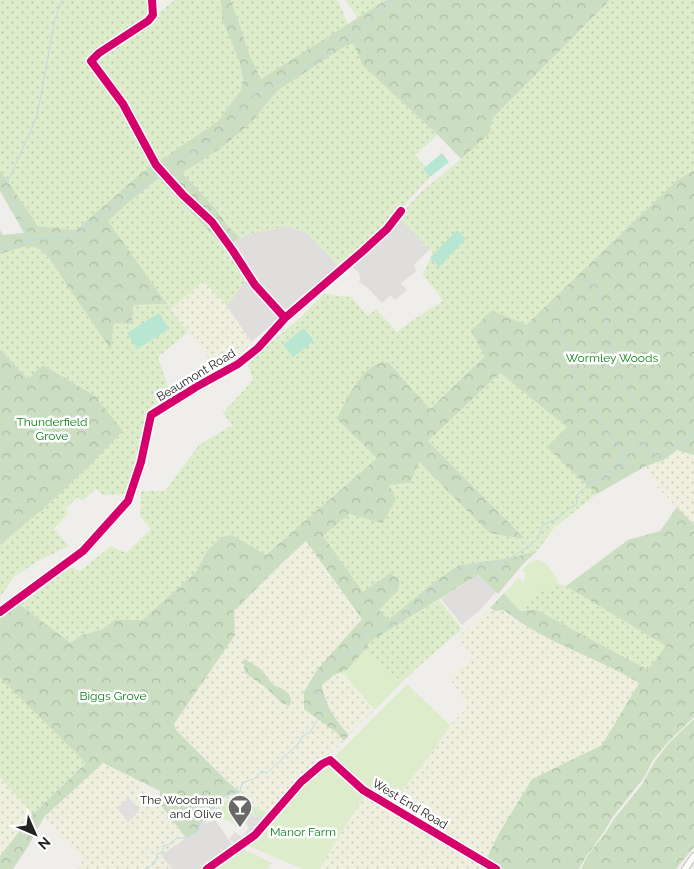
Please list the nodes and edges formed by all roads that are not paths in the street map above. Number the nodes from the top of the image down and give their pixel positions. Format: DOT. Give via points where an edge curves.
graph roads {
  1 [pos="152,0"];
  2 [pos="401,211"];
  3 [pos="286,318"];
  4 [pos="0,612"];
  5 [pos="694,856"];
  6 [pos="207,869"];
  7 [pos="496,869"];
  8 [pos="685,869"];
  1 -- 3 [label="street" via="153,15 148,21 91,61 123,104 156,165 212,222 255,285"];
  2 -- 3 [label="street, Beaumont Road" via="364,251"];
  3 -- 4 [label="street, Beaumont Road" via="238,364 152,415 128,501 83,551"];
  5 -- 8 [label="street"];
  6 -- 7 [label="street, West End Road" via="255,835 301,782 330,760 370,795"];
}
